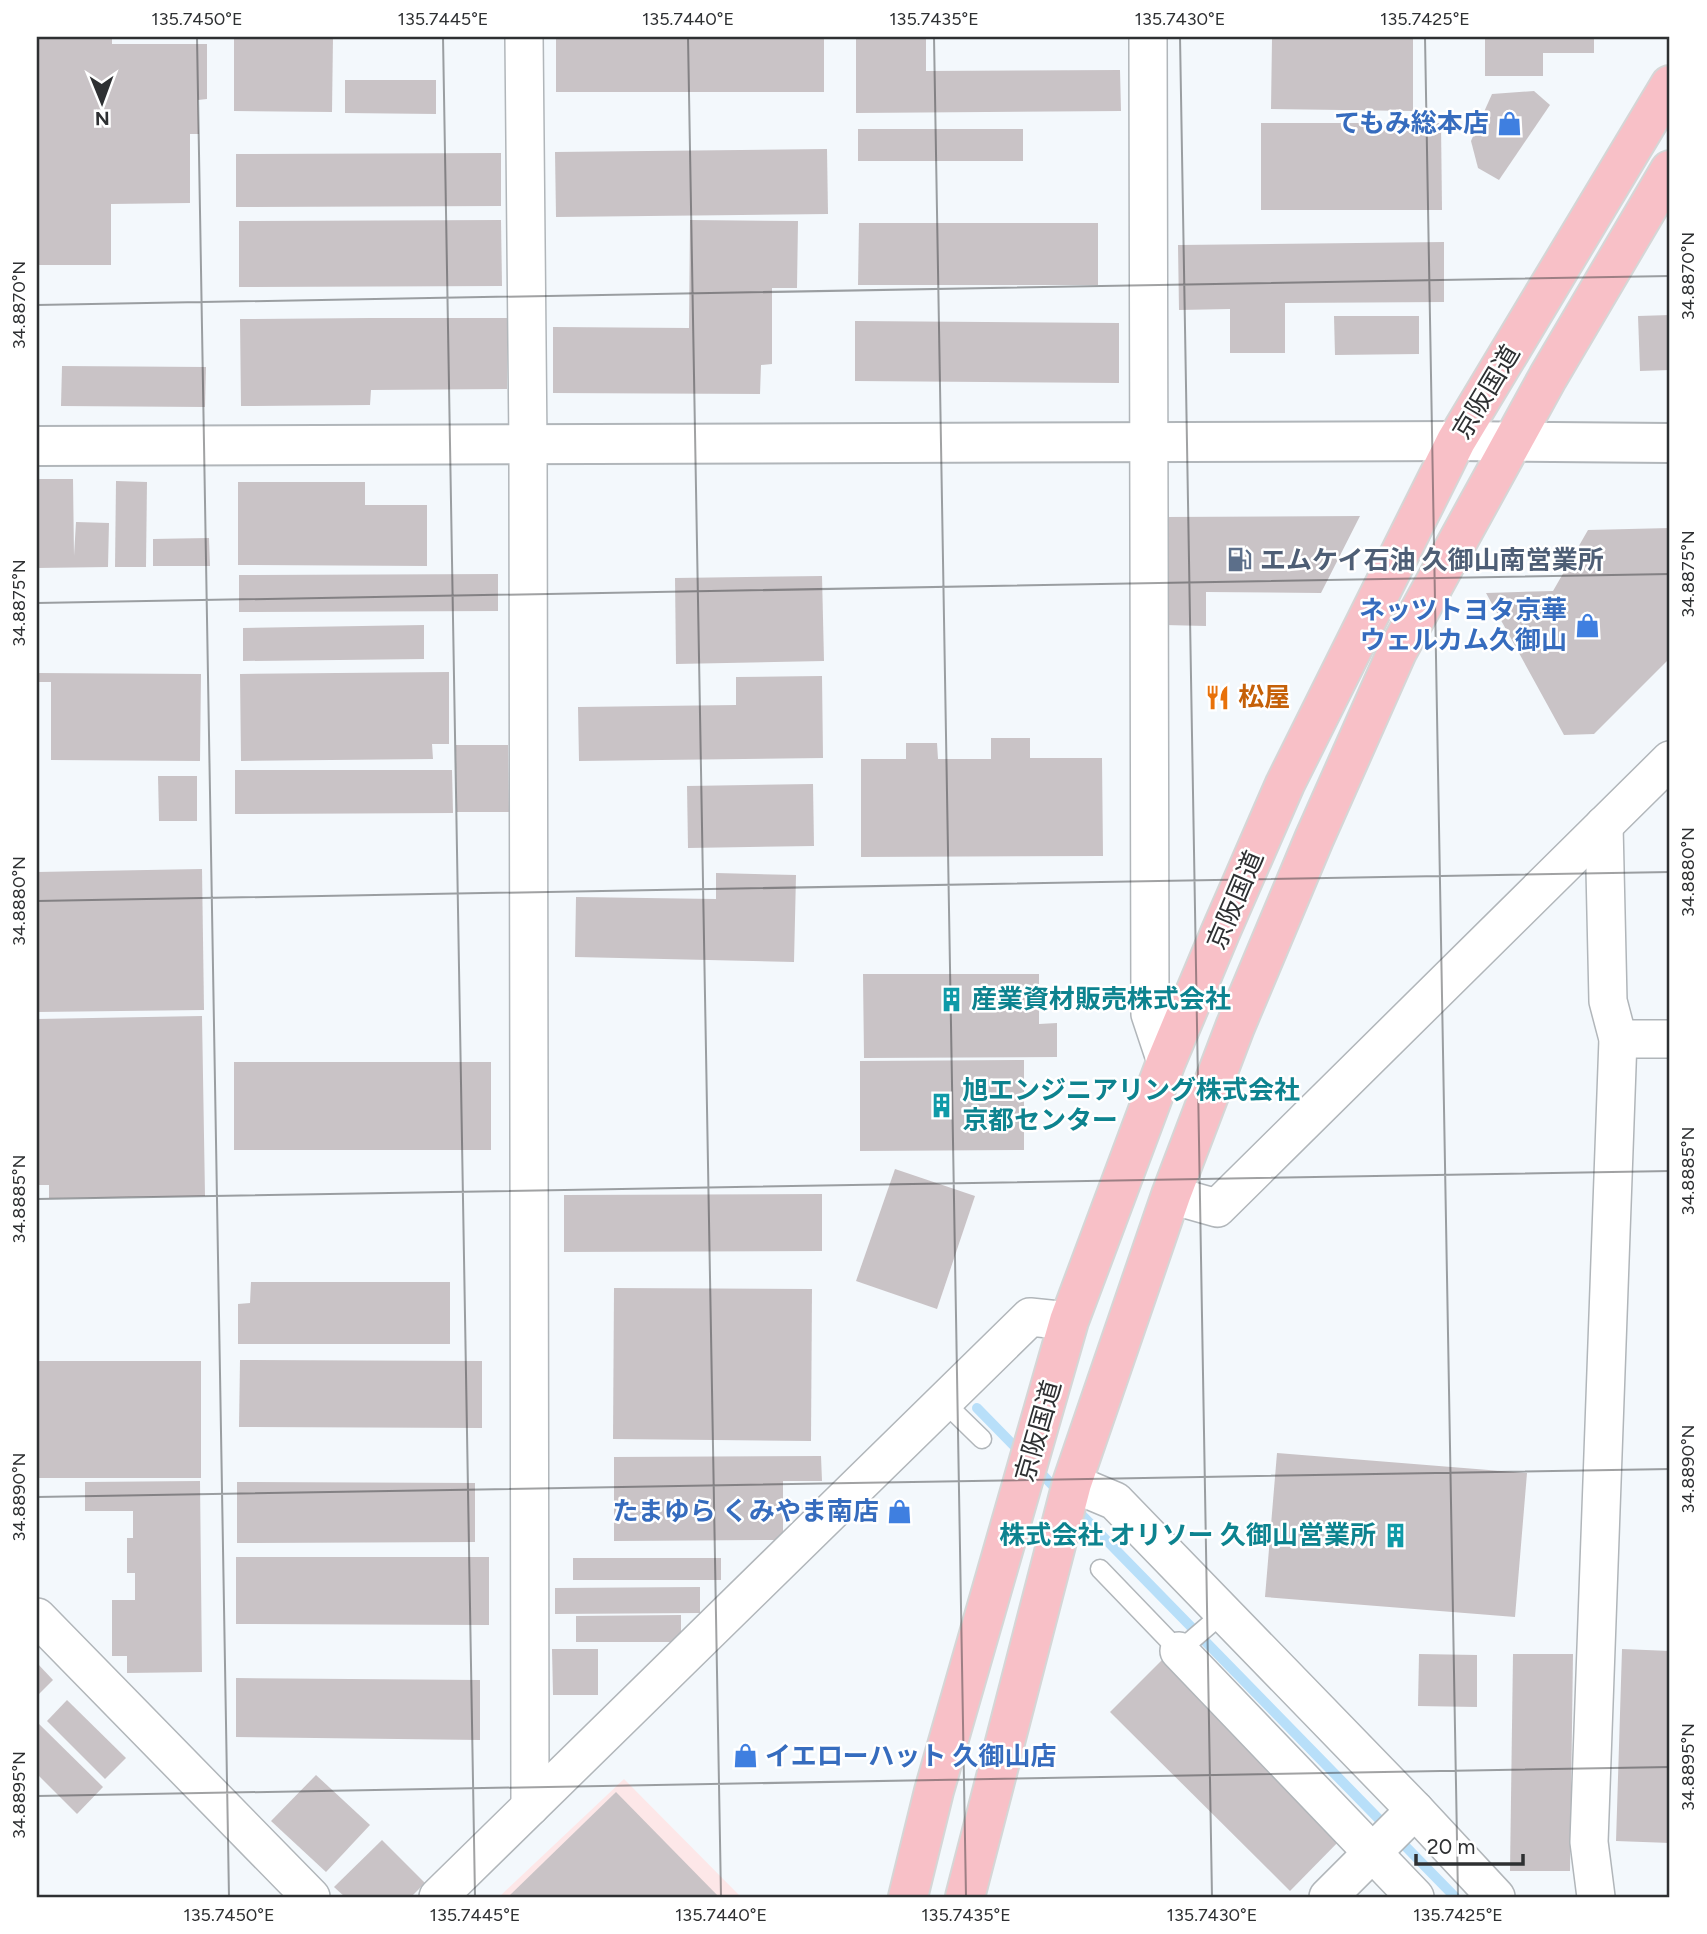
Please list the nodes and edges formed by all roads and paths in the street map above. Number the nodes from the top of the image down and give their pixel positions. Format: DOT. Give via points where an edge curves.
graph roads {
  1 [pos="524,37"];
  2 [pos="1148,37"];
  3 [pos="1670,85"];
  4 [pos="1670,170"];
  5 [pos="1455,441"];
  6 [pos="1513,442"];
  7 [pos="1149,443"];
  8 [pos="1670,443"];
  9 [pos="37,446"];
  10 [pos="528,446"];
  11 [pos="1670,761"];
  12 [pos="1604,825"];
  13 [pos="1618,1039"];
  14 [pos="1670,1039"];
  15 [pos="1166,1062"];
  16 [pos="1171,1195"];
  17 [pos="1069,1321"];
  18 [pos="944,1402"];
  19 [pos="982,1439"];
  20 [pos="1072,1483"];
  21 [pos="1100,1569"];
  22 [pos="1219,1615"];
  23 [pos="37,1616"];
  24 [pos="1180,1650"];
  25 [pos="530,1807"];
  26 [pos="1412,1813"];
  27 [pos="1374,1852"];
  28 [pos="311,1897"];
  29 [pos="438,1897"];
  30 [pos="908,1897"];
  31 [pos="965,1897"];
  32 [pos="1328,1897"];
  33 [pos="1415,1897"];
  34 [pos="1496,1897"];
  35 [pos="1596,1897"];
  1 -- 10 [label="street"];
  2 -- 7 [label="street"];
  3 -- 5 [label="highway, 京阪国道"];
  4 -- 6 [label="highway, 京阪国道"];
  5 -- 6 [label="street"];
  5 -- 7 [label="street"];
  5 -- 15 [label="highway, 京阪国道" via="1285,784"];
  6 -- 8 [label="street"];
  6 -- 16 [label="highway, 京阪国道" via="1397,652 1308,851"];
  7 -- 10 [label="street"];
  7 -- 15 [label="street" via="1150,1014"];
  9 -- 10 [label="street"];
  10 -- 25 [label="street"];
  11 -- 12 [label="street"];
  12 -- 13 [label="street" via="1608,1000"];
  12 -- 16 [label="street" via="1217,1208"];
  13 -- 14 [label="street"];
  13 -- 35 [label="street" via="1590,1828"];
  15 -- 17 [label="highway, 京阪国道"];
  16 -- 20 [label="highway, 京阪国道"];
  17 -- 18 [label="street" via="1030,1317"];
  17 -- 30 [label="highway, 京阪国道"];
  18 -- 19 [label="lane"];
  18 -- 25 [label="street"];
  20 -- 22 [label="street" via="1115,1501"];
  20 -- 31 [label="highway, 京阪国道"];
  21 -- 24 [label="lane"];
  22 -- 24 [label="lane"];
  22 -- 26 [label="street"];
  23 -- 28 [label="street"];
  24 -- 27 [label="street"];
  25 -- 29 [label="street"];
  26 -- 27 [label="street"];
  26 -- 34 [label="street"];
  27 -- 32 [label="street"];
  27 -- 33 [label="street"];
}
